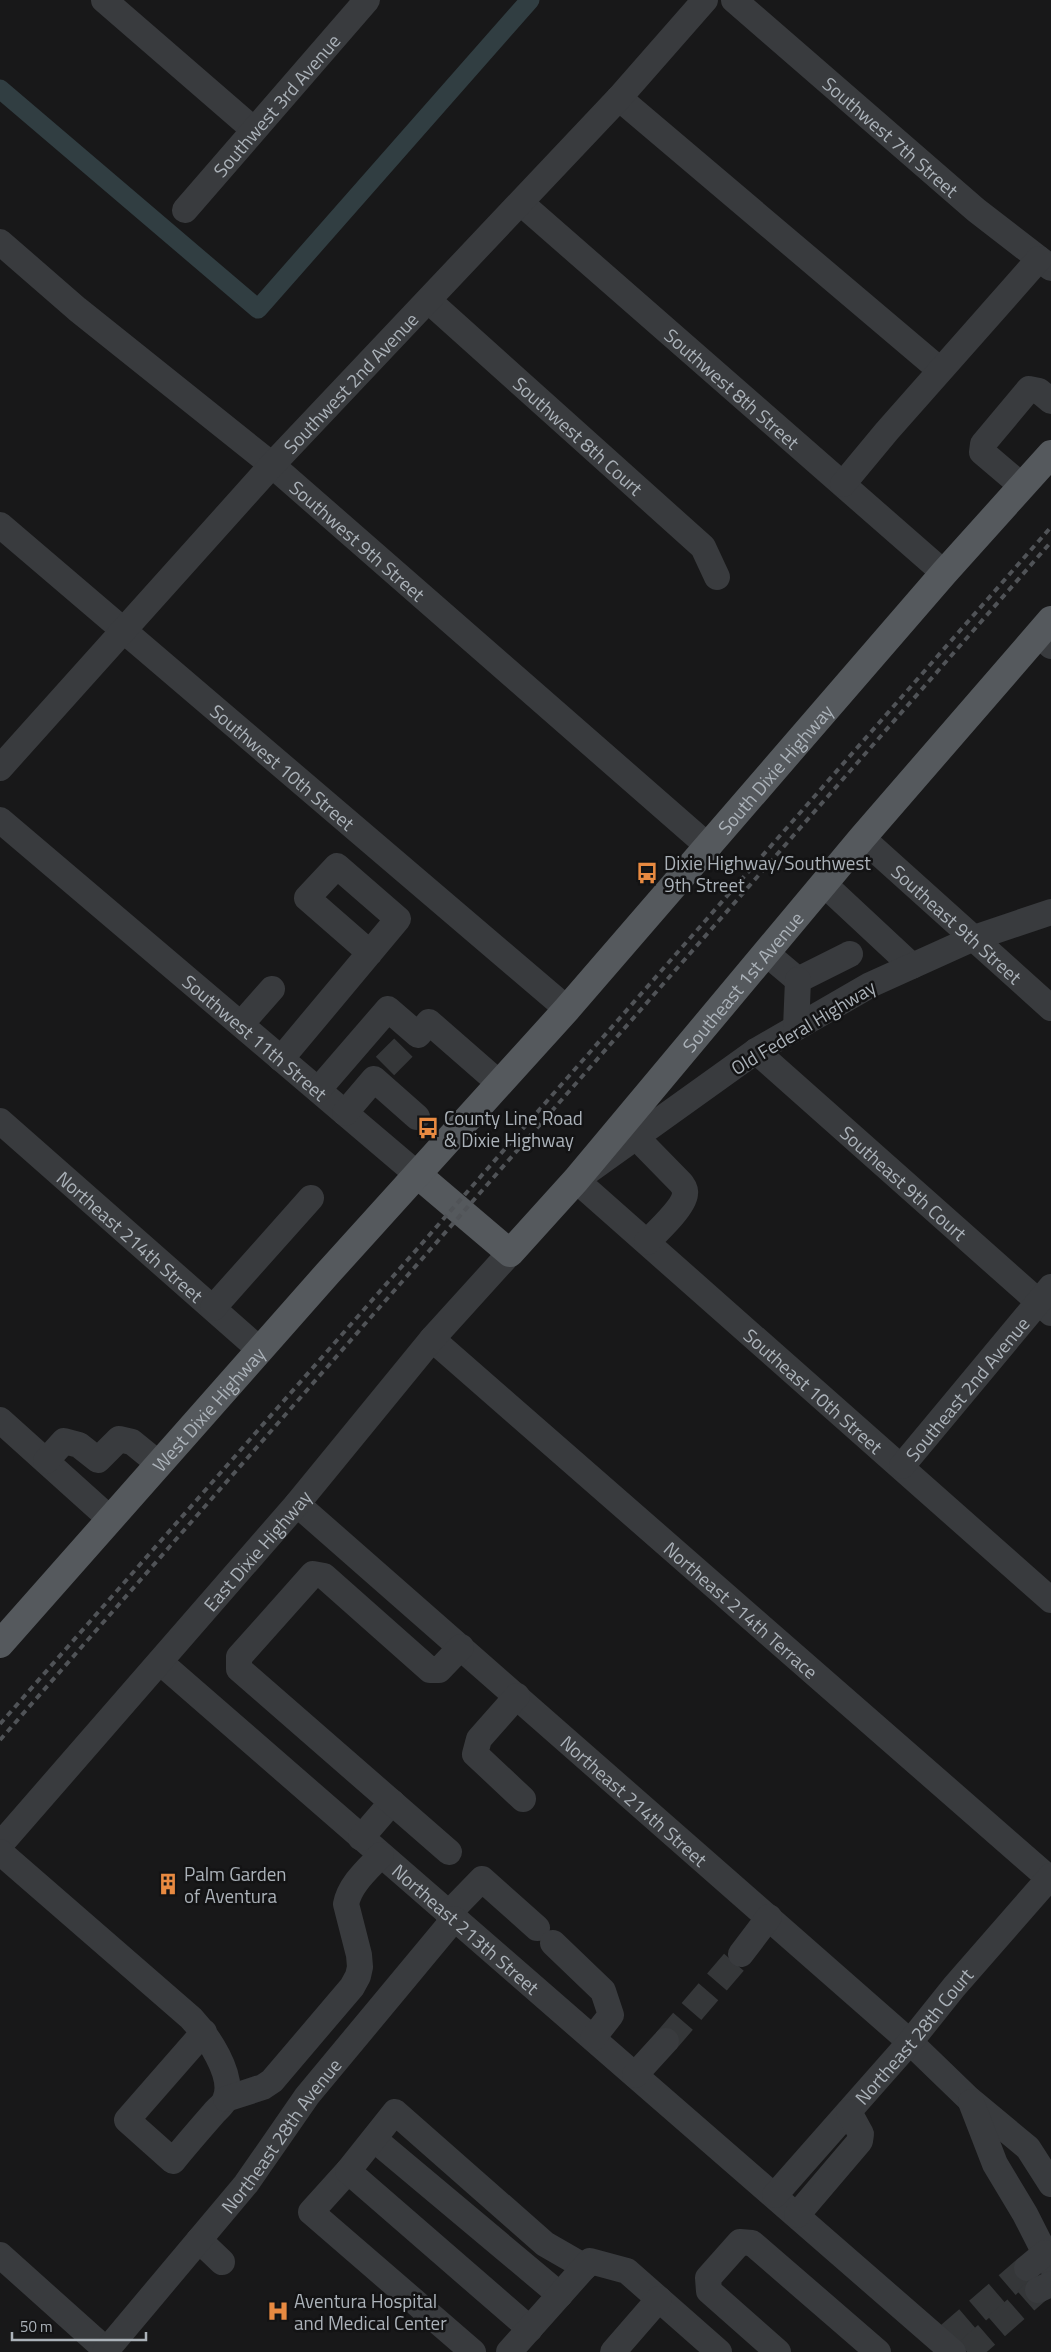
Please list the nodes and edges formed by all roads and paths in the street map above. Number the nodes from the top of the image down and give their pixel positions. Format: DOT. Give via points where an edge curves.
graph roads {
  1 [pos="104,0"];
  2 [pos="367,0"];
  3 [pos="705,0"];
  4 [pos="734,0"];
  5 [pos="619,98"];
  6 [pos="254,130"];
  7 [pos="521,203"];
  8 [pos="185,210"];
  9 [pos="0,242"];
  10 [pos="1046,262"];
  11 [pos="429,301"];
  12 [pos="940,370"];
  13 [pos="1051,401"];
  14 [pos="1051,454"];
  15 [pos="272,465"];
  16 [pos="843,484"];
  17 [pos="1022,486"];
  18 [pos="0,525"];
  19 [pos="944,573"];
  20 [pos="717,577"];
  21 [pos="124,630"];
  22 [pos="1047,633"];
  23 [pos="0,768"];
  24 [pos="0,820"];
  25 [pos="862,838"];
  26 [pos="709,847"];
  27 [pos="824,884"];
  28 [pos="1051,912"];
  29 [pos="974,938"];
  30 [pos="866,947"];
  31 [pos="766,952"];
  32 [pos="370,953"];
  33 [pos="912,966"];
  34 [pos="798,980"];
  35 [pos="272,989"];
  36 [pos="1051,1008"];
  37 [pos="567,1009"];
  38 [pos="241,1024"];
  39 [pos="796,1028"];
  40 [pos="756,1051"];
  41 [pos="281,1058"];
  42 [pos="500,1084"];
  43 [pos="318,1090"];
  44 [pos="345,1113"];
  45 [pos="418,1117"];
  46 [pos="0,1121"];
  47 [pos="636,1137"];
  48 [pos="418,1175"];
  49 [pos="576,1180"];
  50 [pos="311,1198"];
  51 [pos="647,1242"];
  52 [pos="510,1253"];
  53 [pos="1047,1301"];
  54 [pos="213,1308"];
  55 [pos="432,1339"];
  56 [pos="260,1350"];
  57 [pos="0,1420"];
  58 [pos="46,1461"];
  59 [pos="159,1464"];
  60 [pos="902,1466"];
  61 [pos="297,1504"];
  62 [pos="110,1519"];
  63 [pos="1051,1600"];
  64 [pos="0,1644"];
  65 [pos="461,1647"];
  66 [pos="160,1662"];
  67 [pos="517,1696"];
  68 [pos="523,1799"];
  69 [pos="392,1802"];
  70 [pos="361,1838"];
  71 [pos="0,1845"];
  72 [pos="0,1852"];
  73 [pos="448,1852"];
  74 [pos="381,1855"];
  75 [pos="1050,1878"];
  76 [pos="451,1916"];
  77 [pos="769,1917"];
  78 [pos="740,1954"];
  79 [pos="204,2032"];
  80 [pos="593,2038"];
  81 [pos="666,2041"];
  82 [pos="910,2042"];
  83 [pos="635,2075"];
  84 [pos="226,2099"];
  85 [pos="970,2099"];
  86 [pos="849,2112"];
  87 [pos="374,2139"];
  88 [pos="348,2171"];
  89 [pos="1051,2184"];
  90 [pos="775,2195"];
  91 [pos="797,2215"];
  92 [pos="199,2240"];
  93 [pos="0,2255"];
  94 [pos="222,2262"];
  95 [pos="585,2267"];
  96 [pos="1042,2272"];
  97 [pos="560,2295"];
  98 [pos="658,2299"];
  99 [pos="530,2329"];
  100 [pos="948,2343"];
  101 [pos="105,2351"];
  102 [pos="473,2352"];
  103 [pos="509,2352"];
  104 [pos="613,2352"];
  105 [pos="719,2352"];
  106 [pos="778,2352"];
  107 [pos="878,2352"];
  1 -- 6 [label="street"];
  2 -- 6 [label="street, Southwest 3rd Avenue"];
  3 -- 5 [label="street, Southwest 2nd Avenue"];
  4 -- 10 [label="street, Southwest 7th Street" via="976,210"];
  5 -- 7 [label="street, Southwest 2nd Avenue"];
  5 -- 12 [label="street"];
  6 -- 8 [label="street, Southwest 3rd Avenue"];
  7 -- 11 [label="street, Southwest 2nd Avenue"];
  7 -- 16 [label="street, Southwest 8th Street"];
  9 -- 15 [label="street, Southwest 9th Street"];
  10 -- 12 [label="street"];
  11 -- 15 [label="street, Southwest 2nd Avenue"];
  11 -- 20 [label="street, Southwest 8th Court" via="703,547"];
  12 -- 16 [label="street"];
  13 -- 17 [label="street" via="1040,391 1029,389 983,444 982,452"];
  14 -- 17 [label="main road, South Dixie Highway"];
  15 -- 21 [label="street, Southwest 2nd Avenue"];
  15 -- 26 [label="street, Southwest 9th Street"];
  16 -- 19 [label="street, Southwest 8th Street"];
  17 -- 19 [label="main road, South Dixie Highway"];
  18 -- 21 [label="street, Southwest 10th Street"];
  19 -- 26 [label="main road, South Dixie Highway"];
  21 -- 23 [label="street, Southwest 2nd Avenue"];
  21 -- 37 [label="street, Southwest 10th Street"];
  22 -- 25 [label="main road, Southeast 1st Avenue"];
  24 -- 38 [label="street, Southwest 11th Street"];
  25 -- 27 [label="main road, Southeast 1st Avenue"];
  25 -- 29 [label="street, Southeast 9th Street"];
  26 -- 37 [label="main road, South Dixie Highway"];
  27 -- 30 [label="street"];
  27 -- 31 [label="main road, Southeast 1st Avenue"];
  28 -- 29 [label="street, Old Federal Highway"];
  29 -- 33 [label="street, Old Federal Highway"];
  29 -- 36 [label="street, Southeast 9th Street"];
  30 -- 33 [label="street"];
  30 -- 34 [label="street"];
  31 -- 34 [label="street"];
  31 -- 49 [label="main road, Southeast 1st Avenue"];
  32 -- 41 [label="street"];
  33 -- 39 [label="street, Old Federal Highway" via="870,985"];
  34 -- 39 [label="street"];
  35 -- 38 [label="street"];
  37 -- 42 [label="main road, South Dixie Highway"];
  38 -- 41 [label="street, Southwest 11th Street"];
  39 -- 40 [label="street, Old Federal Highway"];
  40 -- 47 [label="street, Old Federal Highway"];
  40 -- 53 [label="street, Southeast 9th Court"];
  41 -- 43 [label="street, Southwest 11th Street"];
  42 -- 43 [label="street" via="429,1022 414,1038 388,1009"];
  42 -- 48 [label="main road, South Dixie Highway"];
  43 -- 44 [label="street, Southwest 11th Street"];
  44 -- 45 [label="street" via="380,1073"];
  44 -- 48 [label="street, Southwest 11th Street"];
  46 -- 54 [label="street, Northeast 214th Street"];
  47 -- 49 [label="street, Old Federal Highway"];
  47 -- 51 [label="street" via="685,1190 680,1205"];
  48 -- 52 [label="main road, Southwest 11th Street"];
  48 -- 56 [label="main road, West Dixie Highway"];
  49 -- 51 [label="street, Southeast 10th Street"];
  49 -- 52 [label="main road, Southeast 1st Avenue"];
  50 -- 54 [label="street"];
  51 -- 60 [label="street, Southeast 10th Street"];
  52 -- 55 [label="street, East Dixie Highway"];
  53 -- 60 [label="street, Southeast 2nd Avenue"];
  54 -- 56 [label="street, Northeast 214th Street"];
  55 -- 61 [label="street, East Dixie Highway"];
  55 -- 75 [label="street, Northeast 214th Terrace"];
  56 -- 59 [label="main road, West Dixie Highway"];
  57 -- 58 [label="street"];
  58 -- 59 [label="street" via="64,1441 80,1444 98,1460 119,1439 132,1442"];
  58 -- 62 [label="street"];
  59 -- 62 [label="main road, West Dixie Highway"];
  60 -- 63 [label="street, Southeast 10th Street"];
  61 -- 65 [label="street, Northeast 214th Street"];
  61 -- 66 [label="street, East Dixie Highway"];
  62 -- 64 [label="main road, West Dixie Highway"];
  65 -- 67 [label="street, Northeast 214th Street"];
  65 -- 69 [label="street" via="439,1670 430,1670 324,1576 313,1574 239,1657 239,1669"];
  66 -- 70 [label="street, Northeast 213th Street"];
  66 -- 71 [label="street, East Dixie Highway"];
  67 -- 68 [label="street" via="479,1739 475,1754"];
  67 -- 77 [label="street, Northeast 214th Street"];
  69 -- 70 [label="street"];
  69 -- 73 [label="street"];
  70 -- 74 [label="street, Northeast 213th Street"];
  72 -- 79 [label="street"];
  74 -- 76 [label="street, Northeast 213th Street"];
  74 -- 84 [label="street" via="348,1894 346,1904 360,1967 352,1987 272,2081"];
  75 -- 82 [label="street, Northeast 28th Court"];
  76 -- 80 [label="street, Northeast 213th Street"];
  76 -- 80 [label="street, Northeast 28th Avenue" via="482,1879 603,1991 611,2015"];
  76 -- 92 [label="street, Northeast 28th Avenue" via="307,2096 246,2184"];
  77 -- 78 [label="street"];
  77 -- 82 [label="street, Northeast 214th Street"];
  79 -- 84 [label="street" via="221,2063"];
  79 -- 84 [label="street" via="127,2120 173,2161"];
  80 -- 83 [label="street, Northeast 213th Street"];
  81 -- 83 [label="street"];
  82 -- 85 [label="street, Northeast 214th Street"];
  82 -- 86 [label="street, Northeast 28th Court"];
  83 -- 90 [label="street, Northeast 213th Street"];
  85 -- 89 [label="street, Northeast 214th Street" via="1028,2148"];
  85 -- 96 [label="street, Northeast 214th Street" via="995,2164 1025,2214"];
  86 -- 90 [label="street, Northeast 28th Court"];
  86 -- 91 [label="street" via="861,2134 860,2141"];
  87 -- 88 [label="street"];
  87 -- 95 [label="street" via="395,2112 545,2244"];
  87 -- 97 [label="street"];
  88 -- 99 [label="street"];
  88 -- 102 [label="street" via="311,2212"];
  90 -- 91 [label="street, Northeast 213th Street"];
  91 -- 100 [label="street, Northeast 213th Street"];
  92 -- 94 [label="street"];
  92 -- 101 [label="street, Northeast 28th Avenue"];
  93 -- 101 [label="street"];
  95 -- 97 [label="street"];
  95 -- 98 [label="street" via="590,2261 627,2271"];
  97 -- 99 [label="street"];
  98 -- 104 [label="street"];
  98 -- 105 [label="street"];
  99 -- 103 [label="street"];
  106 -- 107 [label="street" via="709,2291 708,2278 740,2242 752,2243"];
}
